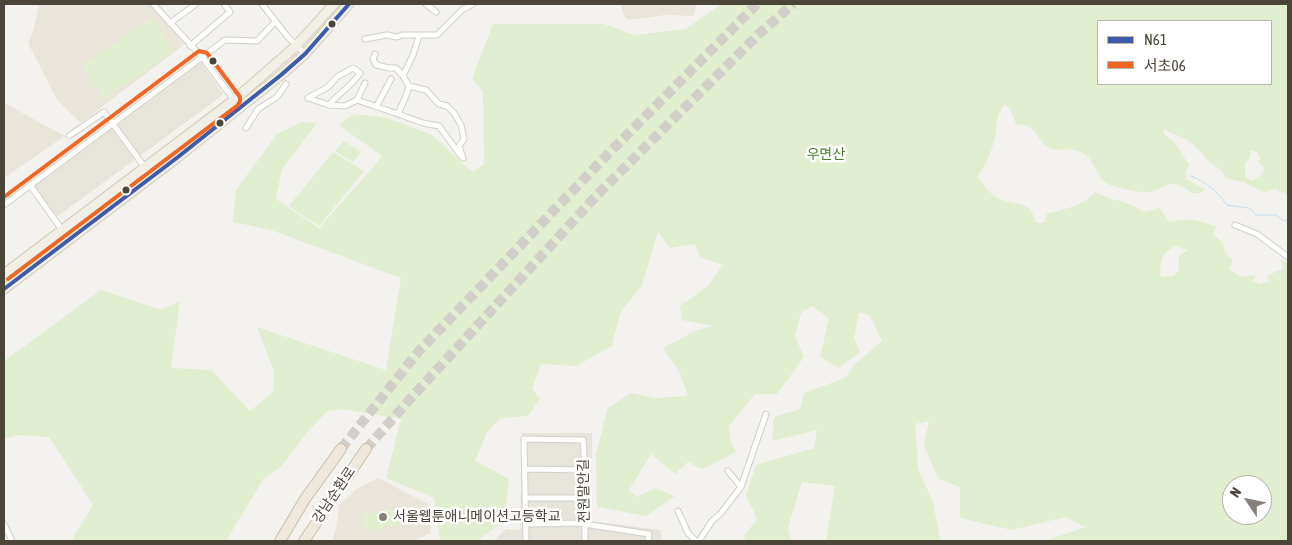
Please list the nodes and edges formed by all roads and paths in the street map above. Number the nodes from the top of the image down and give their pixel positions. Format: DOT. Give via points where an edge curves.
graph roads {
  1 [pos="153,4"];
  2 [pos="196,4"];
  3 [pos="224,4"];
  4 [pos="262,4"];
  5 [pos="334,4"];
  6 [pos="349,4"];
  7 [pos="426,4"];
  8 [pos="473,4"];
  9 [pos="436,12"];
  10 [pos="276,22"];
  11 [pos="170,23"];
  12 [pos="419,36"];
  13 [pos="365,39"];
  14 [pos="190,46"];
  15 [pos="296,46"];
  16 [pos="305,54"];
  17 [pos="375,54"];
  18 [pos="202,57"];
  19 [pos="403,76"];
  20 [pos="391,79"];
  21 [pos="365,83"];
  22 [pos="286,84"];
  23 [pos="409,86"];
  24 [pos="234,100"];
  25 [pos="357,100"];
  26 [pos="329,105"];
  27 [pos="376,107"];
  28 [pos="398,114"];
  29 [pos="112,124"];
  30 [pos="246,128"];
  31 [pos="69,136"];
  32 [pos="145,167"];
  33 [pos="152,177"];
  34 [pos="30,185"];
  35 [pos="4,205"];
  36 [pos="1235,225"];
  37 [pos="62,230"];
  38 [pos="1288,257"];
  39 [pos="5,271"];
  40 [pos="4,289"];
  41 [pos="766,414"];
  42 [pos="341,449"];
  43 [pos="366,449"];
  44 [pos="525,469"];
  45 [pos="585,470"];
  46 [pos="728,470"];
  47 [pos="741,487"];
  48 [pos="525,498"];
  49 [pos="585,498"];
  50 [pos="305,499"];
  51 [pos="326,506"];
  52 [pos="678,511"];
  53 [pos="4,524"];
  54 [pos="526,524"];
  55 [pos="584,524"];
  56 [pos="12,541"];
  57 [pos="272,541"];
  58 [pos="280,541"];
  59 [pos="304,541"];
  60 [pos="311,541"];
  61 [pos="526,541"];
  62 [pos="585,541"];
  63 [pos="648,541"];
  64 [pos="697,541"];
  1 -- 11 [label="street"];
  2 -- 11 [label="street"];
  3 -- 14 [label="street" via="230,12"];
  4 -- 10 [label="street"];
  5 -- 15 [label="main road"];
  6 -- 16 [label="main road"];
  7 -- 9 [label="street"];
  8 -- 12 [label="street" via="462,10 437,35"];
  10 -- 15 [label="street"];
  10 -- 18 [label="street" via="257,41 225,40"];
  11 -- 14 [label="street"];
  12 -- 13 [label="street" via="387,35"];
  12 -- 19 [label="street"];
  14 -- 18 [label="street"];
  15 -- 16 [label="street"];
  15 -- 24 [label="main road"];
  16 -- 33 [label="main road"];
  17 -- 19 [label="street" via="376,64 396,68"];
  18 -- 24 [label="street"];
  18 -- 29 [label="street"];
  19 -- 23 [label="street"];
  20 -- 27 [label="street"];
  21 -- 25 [label="street"];
  22 -- 30 [label="street" via="277,97 258,109"];
  23 -- 28 [label="street"];
  23 -- 28 [label="street" via="426,90 439,104 454,113 461,124 464,139 459,146 463,158 439,126 423,124"];
  24 -- 32 [label="main road"];
  25 -- 26 [label="street" via="345,106"];
  25 -- 27 [label="street"];
  26 -- 26 [label="street" via="306,98 328,88 353,68 360,73"];
  27 -- 28 [label="street"];
  29 -- 31 [label="street" via="104,112"];
  29 -- 32 [label="street"];
  29 -- 34 [label="street"];
  32 -- 33 [label="street"];
  32 -- 37 [label="main road"];
  33 -- 40 [label="main road"];
  34 -- 35 [label="street"];
  34 -- 37 [label="street"];
  36 -- 38 [label="street" via="1257,234"];
  37 -- 39 [label="main road"];
  41 -- 47 [label="street"];
  42 -- 50 [label="highway, 강남순환로"];
  43 -- 51 [label="highway, 강남순환로"];
  44 -- 45 [label="street"];
  44 -- 45 [label="street, 전원말안길" via="524,438 583,440"];
  44 -- 48 [label="street"];
  45 -- 49 [label="street, 전원말안길"];
  46 -- 47 [label="street"];
  47 -- 64 [label="street"];
  48 -- 49 [label="street"];
  48 -- 54 [label="street"];
  49 -- 55 [label="street, 전원말안길"];
  50 -- 57 [label="highway"];
  50 -- 58 [label="highway, 강남순환로"];
  51 -- 59 [label="highway, 강남순환로"];
  51 -- 60 [label="highway"];
  52 -- 64 [label="street" via="688,534"];
  53 -- 56 [label="street"];
  54 -- 55 [label="street"];
  54 -- 61 [label="street"];
  55 -- 62 [label="street, 전원말안길"];
  55 -- 63 [label="street" via="649,534"];
}
